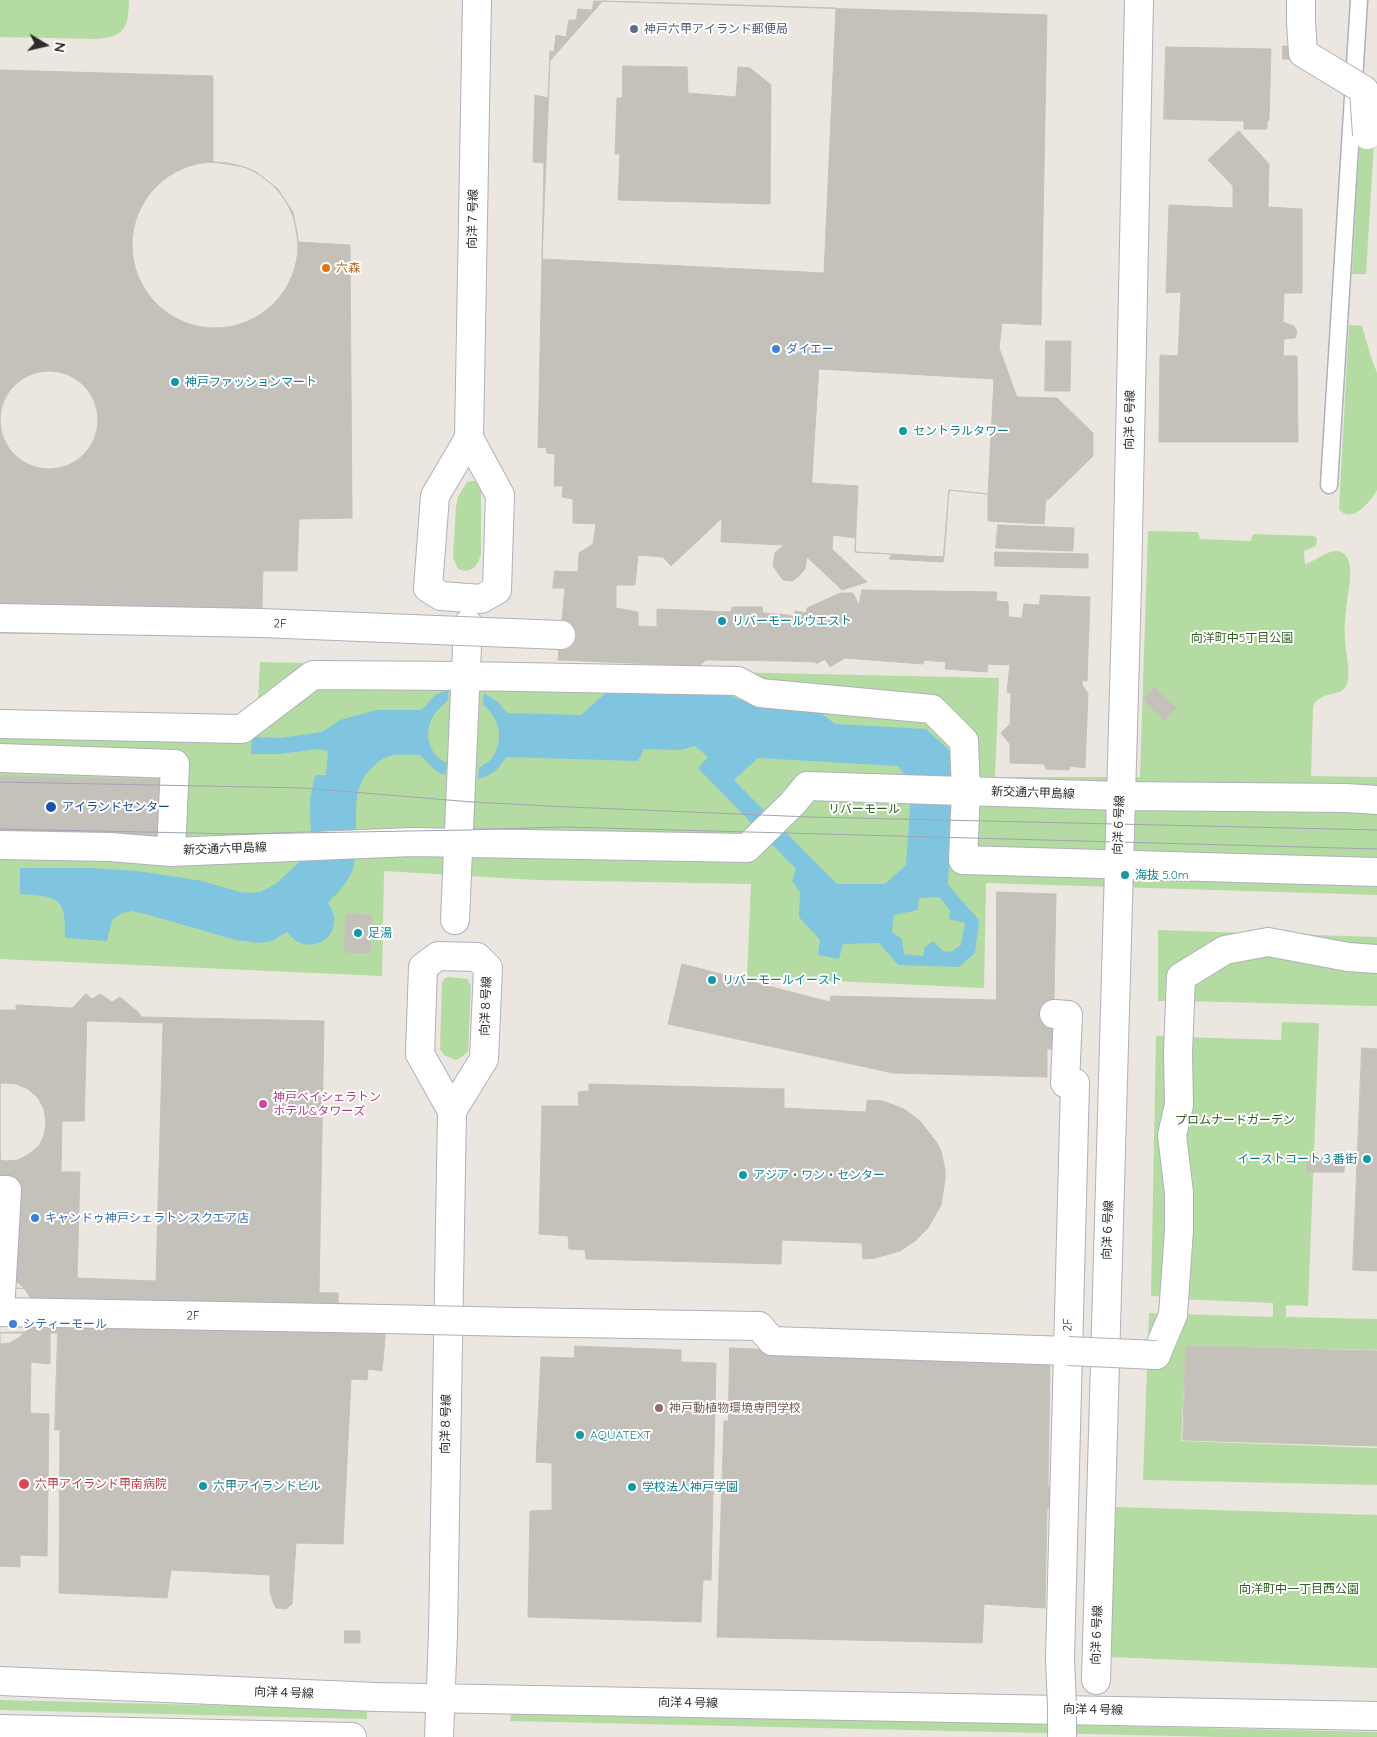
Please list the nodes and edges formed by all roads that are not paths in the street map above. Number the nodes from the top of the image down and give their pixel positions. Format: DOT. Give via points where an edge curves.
graph roads {
  1 [pos="477,0"];
  2 [pos="1139,0"];
  3 [pos="1358,0"];
  4 [pos="1301,11"];
  5 [pos="1377,141"];
  6 [pos="469,438"];
  7 [pos="1330,485"];
  8 [pos="0,618"];
  9 [pos="468,624"];
  10 [pos="561,635"];
  11 [pos="465,676"];
  12 [pos="0,724"];
  13 [pos="97,726"];
  14 [pos="0,758"];
  15 [pos="95,761"];
  16 [pos="961,791"];
  17 [pos="1120,796"];
  18 [pos="1377,800"];
  19 [pos="459,843"];
  20 [pos="0,845"];
  21 [pos="171,852"];
  22 [pos="1118,864"];
  23 [pos="1377,872"];
  24 [pos="455,920"];
  25 [pos="1377,959"];
  26 [pos="1054,1014"];
  27 [pos="452,1111"];
  28 [pos="0,1190"];
  29 [pos="0,1312"];
  30 [pos="1068,1351"];
  31 [pos="1096,1680"];
  32 [pos="0,1681"];
  33 [pos="440,1698"];
  34 [pos="1377,1716"];
  35 [pos="0,1729"];
  36 [pos="352,1737"];
  37 [pos="439,1737"];
  38 [pos="1062,1737"];
  1 -- 6 [label="street, 向洋７号線"];
  2 -- 17 [label="street, 向洋６号線"];
  3 -- 7 [label="lane"];
  4 -- 5 [label="street, bridge" via="1302,53 1364,90 1366,135"];
  6 -- 6 [label="street, 向洋７号線" via="500,495 497,590 481,599 441,596 428,588 435,496"];
  8 -- 10 [label="street, 2F, bridge" via="261,623"];
  9 -- 11 [label="street"];
  11 -- 13 [label="street" via="313,675 242,729"];
  11 -- 16 [label="street" via="738,681 760,693 932,709 964,741"];
  11 -- 19 [label="street"];
  12 -- 13 [label="street"];
  13 -- 15 [label="street"];
  14 -- 15 [label="street, 新交通六甲島線"];
  15 -- 21 [label="street, 新交通六甲島線" via="175,764"];
  16 -- 17 [label="street, 新交通六甲島線"];
  16 -- 19 [label="street, 新交通六甲島線" via="807,786 747,848"];
  16 -- 22 [label="street" via="963,860"];
  17 -- 18 [label="street, 新交通六甲島線"];
  17 -- 22 [label="street, 向洋６号線"];
  19 -- 21 [label="street, 新交通六甲島線"];
  19 -- 24 [label="street"];
  20 -- 21 [label="street"];
  22 -- 23 [label="street"];
  22 -- 31 [label="street, 向洋６号線"];
  25 -- 30 [label="street, 2F, bridge" via="1268,942 1225,950 1181,977 1179,1106 1172,1135 1179,1193 1173,1315 1156,1355"];
  26 -- 30 [label="street, 2F" via="1068,1015 1065,1083 1076,1083"];
  27 -- 27 [label="street, 向洋８号線" via="420,1054 423,967 438,956 477,957 488,968 484,1059"];
  27 -- 33 [label="street, 向洋８号線"];
  28 -- 29 [label="street, 2F" via="7,1190"];
  29 -- 30 [label="street, 2F, bridge" via="759,1326 772,1341"];
  30 -- 38 [label="street, 2F, bridge" via="1060,1659"];
  32 -- 33 [label="street, 向洋４号線"];
  33 -- 34 [label="street, 向洋４号線"];
  33 -- 37 [label="street, 向洋８号線"];
  35 -- 36 [label="street"];
}
